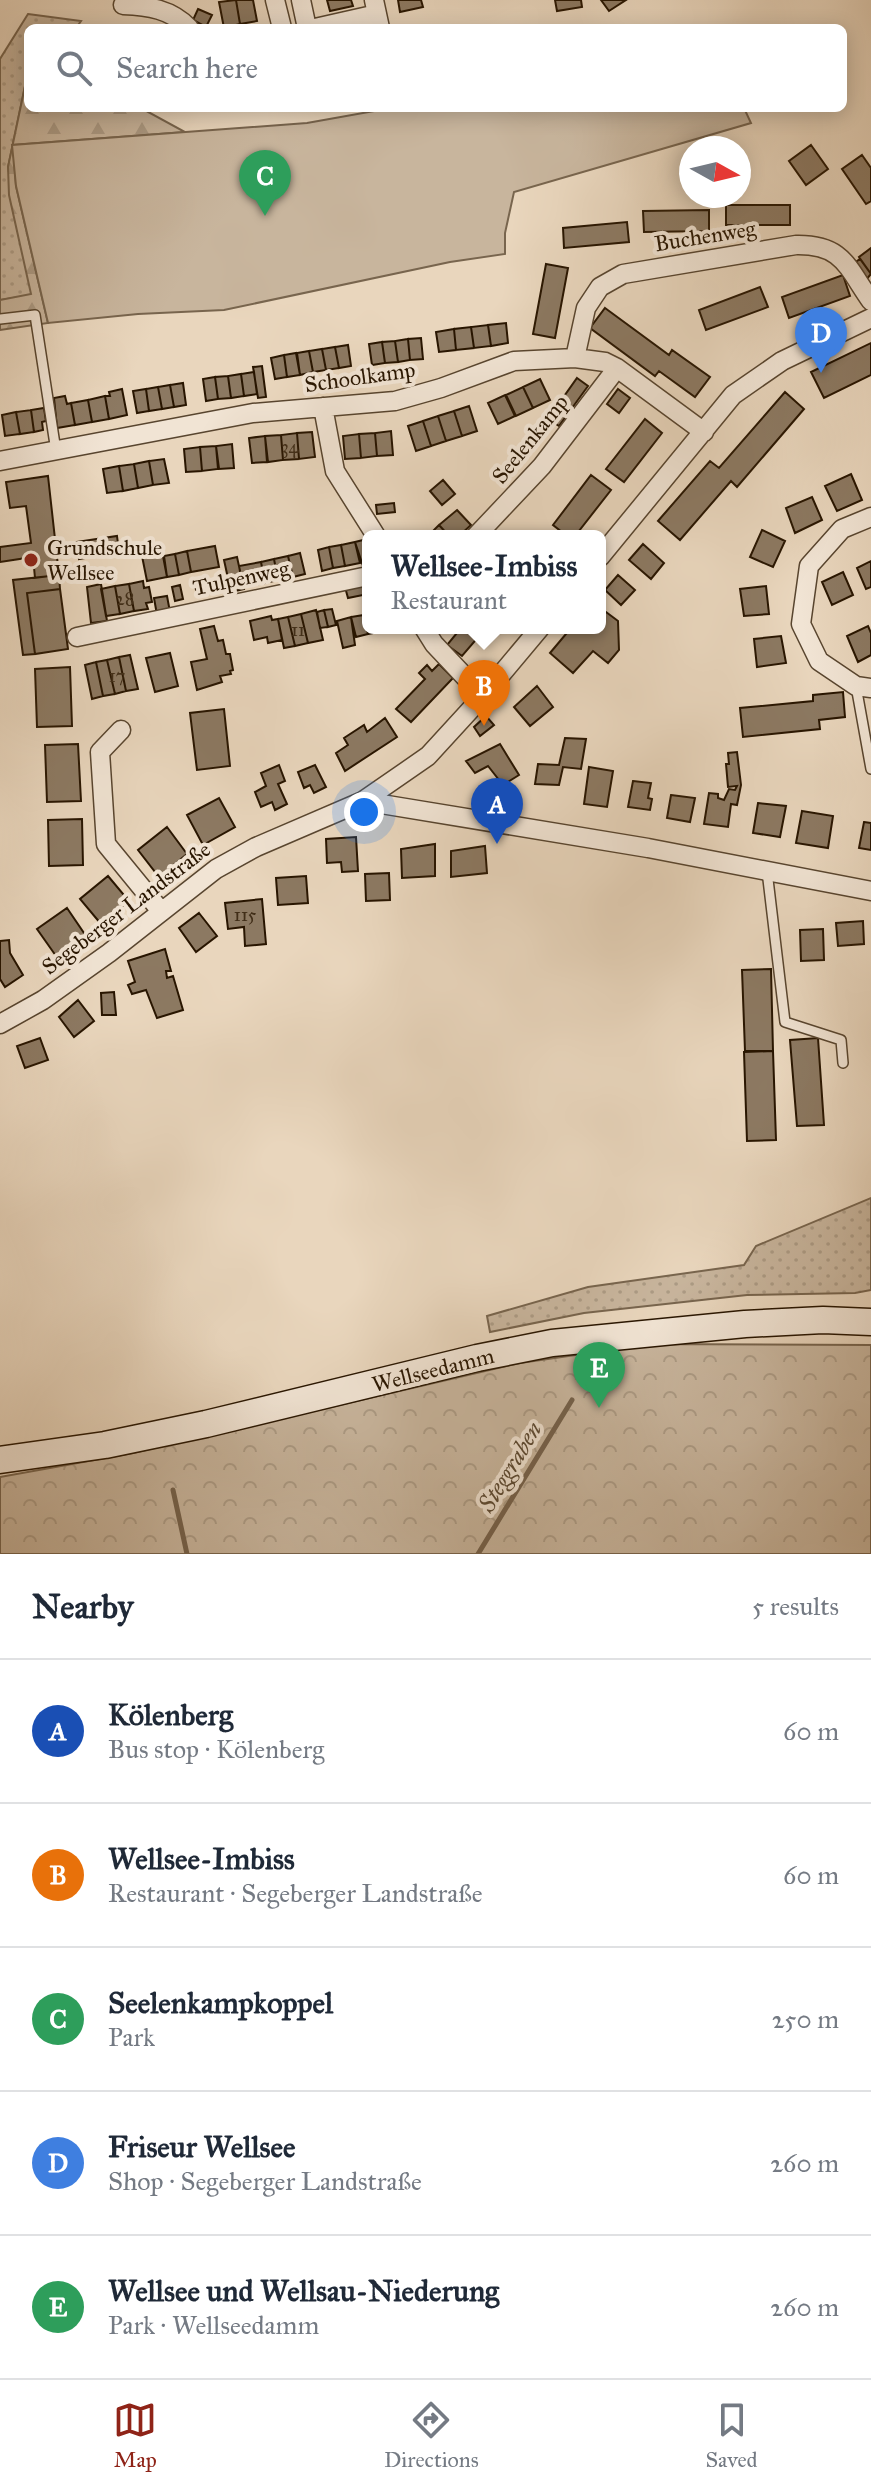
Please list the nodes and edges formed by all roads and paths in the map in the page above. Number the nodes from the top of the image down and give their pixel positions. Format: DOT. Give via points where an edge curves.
graph roads {
  1 [pos="275,0"];
  2 [pos="301,0"];
  3 [pos="123,5"];
  4 [pos="377,14"];
  5 [pos="185,24"];
  6 [pos="281,24"];
  7 [pos="306,24"];
  8 [pos="333,24"];
  9 [pos="871,301"];
  10 [pos="871,318"];
  11 [pos="0,319"];
  12 [pos="575,358"];
  13 [pos="617,368"];
  14 [pos="323,407"];
  15 [pos="704,432"];
  16 [pos="56,451"];
  17 [pos="0,461"];
  18 [pos="871,517"];
  19 [pos="372,530"];
  20 [pos="482,530"];
  21 [pos="606,550"];
  22 [pos="362,577"];
  23 [pos="428,634"];
  24 [pos="535,634"];
  25 [pos="77,637"];
  26 [pos="863,687"];
  27 [pos="483,696"];
  28 [pos="121,730"];
  29 [pos="871,769"];
  30 [pos="363,801"];
  31 [pos="767,871"];
  32 [pos="871,891"];
  33 [pos="160,910"];
  34 [pos="0,1024"];
  35 [pos="843,1063"];
  36 [pos="871,1322"];
  37 [pos="0,1460"];
  1 -- 6 [label="street"];
  2 -- 7 [label="street"];
  3 -- 5 [label="street" via="165,11"];
  4 -- 8 [label="street"];
  9 -- 12 [label="street, Buchenweg" via="837,253 818,245 623,274 600,287 586,308"];
  10 -- 15 [label="street" via="759,375 733,395"];
  11 -- 16 [label="lane" via="35,315"];
  12 -- 13 [label="street, Schoolkamp"];
  12 -- 14 [label="street, Schoolkamp" via="514,361 395,401"];
  13 -- 15 [label="street, Schoolkamp"];
  13 -- 20 [label="street, Seelenkamp" via="542,466"];
  14 -- 16 [label="street, Schoolkamp" via="253,413"];
  14 -- 19 [label="street" via="335,471"];
  15 -- 21 [label="street"];
  16 -- 17 [label="street, Schoolkamp"];
  18 -- 26 [label="street" via="842,529 809,566 801,624 819,661"];
  22 -- 25 [label="street, Tulpenweg"];
  23 -- 27 [label="street"];
  24 -- 27 [label="street, Segeberger Landstraße"];
  26 -- 29 [label="lane"];
  27 -- 30 [label="street, Segeberger Landstraße" via="428,756"];
  28 -- 33 [label="street" via="100,752 106,844"];
  30 -- 31 [label="street"];
  30 -- 33 [label="street, Segeberger Landstraße" via="243,854"];
  31 -- 32 [label="street"];
  31 -- 35 [label="lane" via="785,1022 841,1040"];
  33 -- 34 [label="street, Segeberger Landstraße" via="109,953"];
  36 -- 37 [label="main road, Wellseedamm" via="745,1324 552,1343 206,1424"];
}
